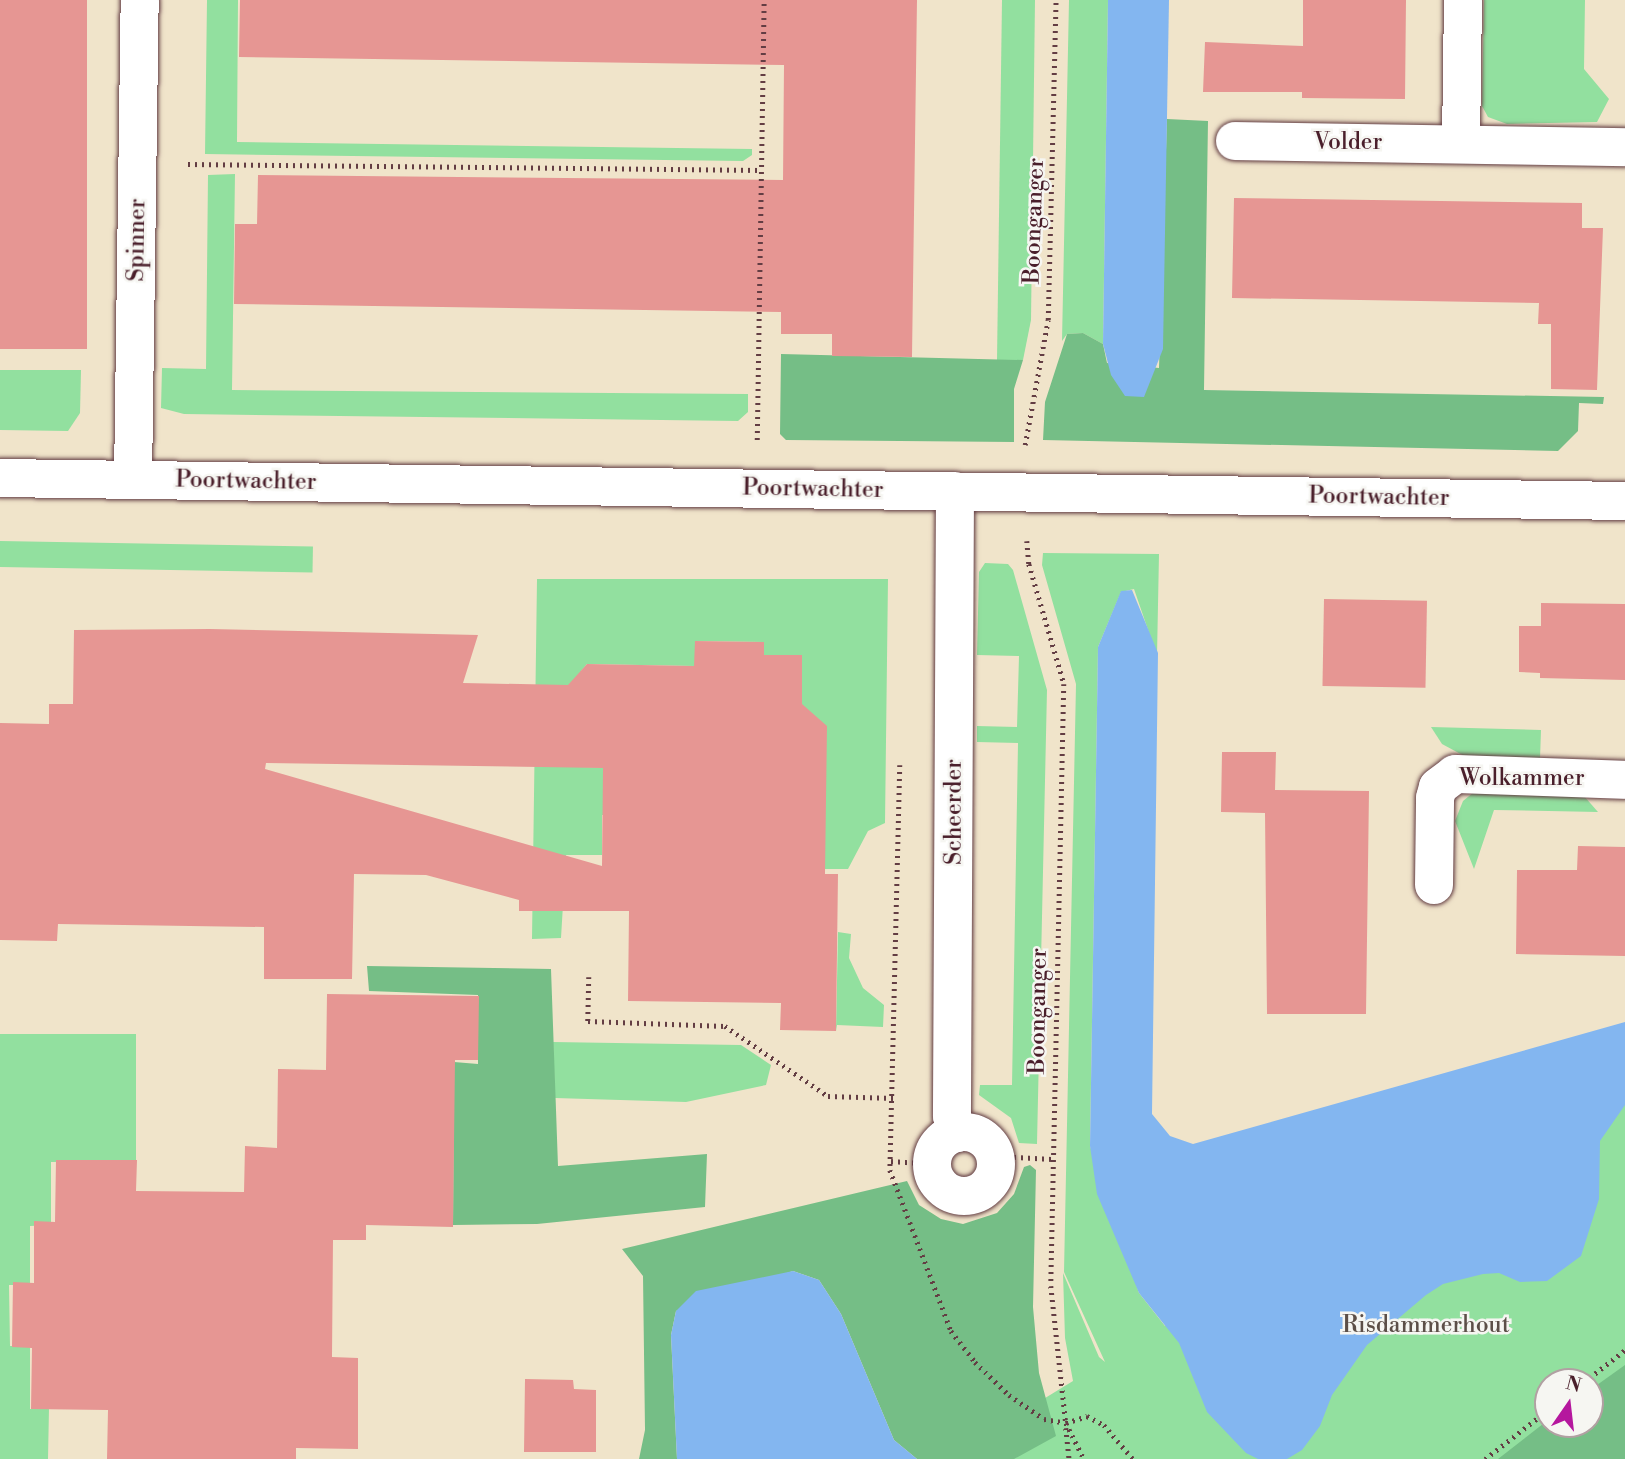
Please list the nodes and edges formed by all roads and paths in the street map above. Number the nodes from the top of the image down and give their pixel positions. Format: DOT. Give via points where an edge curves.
graph roads {
  1 [pos="139,0"];
  2 [pos="764,0"];
  3 [pos="1056,0"];
  4 [pos="1463,0"];
  5 [pos="1235,141"];
  6 [pos="1461,143"];
  7 [pos="1625,147"];
  8 [pos="138,164"];
  9 [pos="761,170"];
  10 [pos="1025,441"];
  11 [pos="0,478"];
  12 [pos="133,480"];
  13 [pos="757,488"];
  14 [pos="955,491"];
  15 [pos="1625,501"];
  16 [pos="1028,564"];
  17 [pos="901,754"];
  18 [pos="1625,780"];
  19 [pos="1434,885"];
  20 [pos="589,977"];
  21 [pos="894,1098"];
  22 [pos="957,1133"];
  23 [pos="996,1156"];
  24 [pos="1052,1158"];
  25 [pos="891,1161"];
  26 [pos="931,1164"];
  27 [pos="1625,1350"];
  28 [pos="1602,1368"];
  29 [pos="1534,1421"];
  30 [pos="1066,1423"];
  31 [pos="1069,1459"];
  32 [pos="1084,1459"];
  33 [pos="1133,1459"];
  34 [pos="1485,1459"];
  1 -- 8 [label="street, Spinner"];
  2 -- 9 [label="path"];
  3 -- 10 [label="path, Boonganger" via="1048,320"];
  4 -- 6 [label="street"];
  5 -- 6 [label="street, Volder"];
  6 -- 7 [label="street, Volder"];
  8 -- 9 [label="path"];
  8 -- 12 [label="street, Spinner"];
  9 -- 13 [label="path"];
  11 -- 12 [label="street, Poortwachter"];
  12 -- 13 [label="street, Poortwachter"];
  13 -- 14 [label="street, Poortwachter"];
  14 -- 15 [label="street, Poortwachter"];
  14 -- 22 [label="street, Scheerder" via="952,1116"];
  16 -- 24 [label="path, Boonganger" via="1064,684"];
  17 -- 21 [label="path"];
  18 -- 19 [label="street, Wolkammer" via="1455,774 1438,786 1435,797"];
  20 -- 21 [label="path" via="588,1021 725,1026 828,1096"];
  21 -- 25 [label="path"];
  22 -- 23 [label="street" via="981,1135"];
  22 -- 26 [label="street" via="935,1147"];
  23 -- 24 [label="path"];
  23 -- 26 [label="street" via="995,1177 984,1190 967,1197 949,1193 936,1181"];
  24 -- 30 [label="path, Boonganger" via="1051,1286"];
  25 -- 26 [label="path"];
  25 -- 30 [label="path" via="914,1240 951,1331 1009,1395 1044,1419"];
  27 -- 28 [label="path"];
  29 -- 34 [label="path"];
  30 -- 31 [label="path"];
  30 -- 32 [label="path, Boonganger"];
  30 -- 33 [label="path" via="1087,1416 1104,1425"];
}
